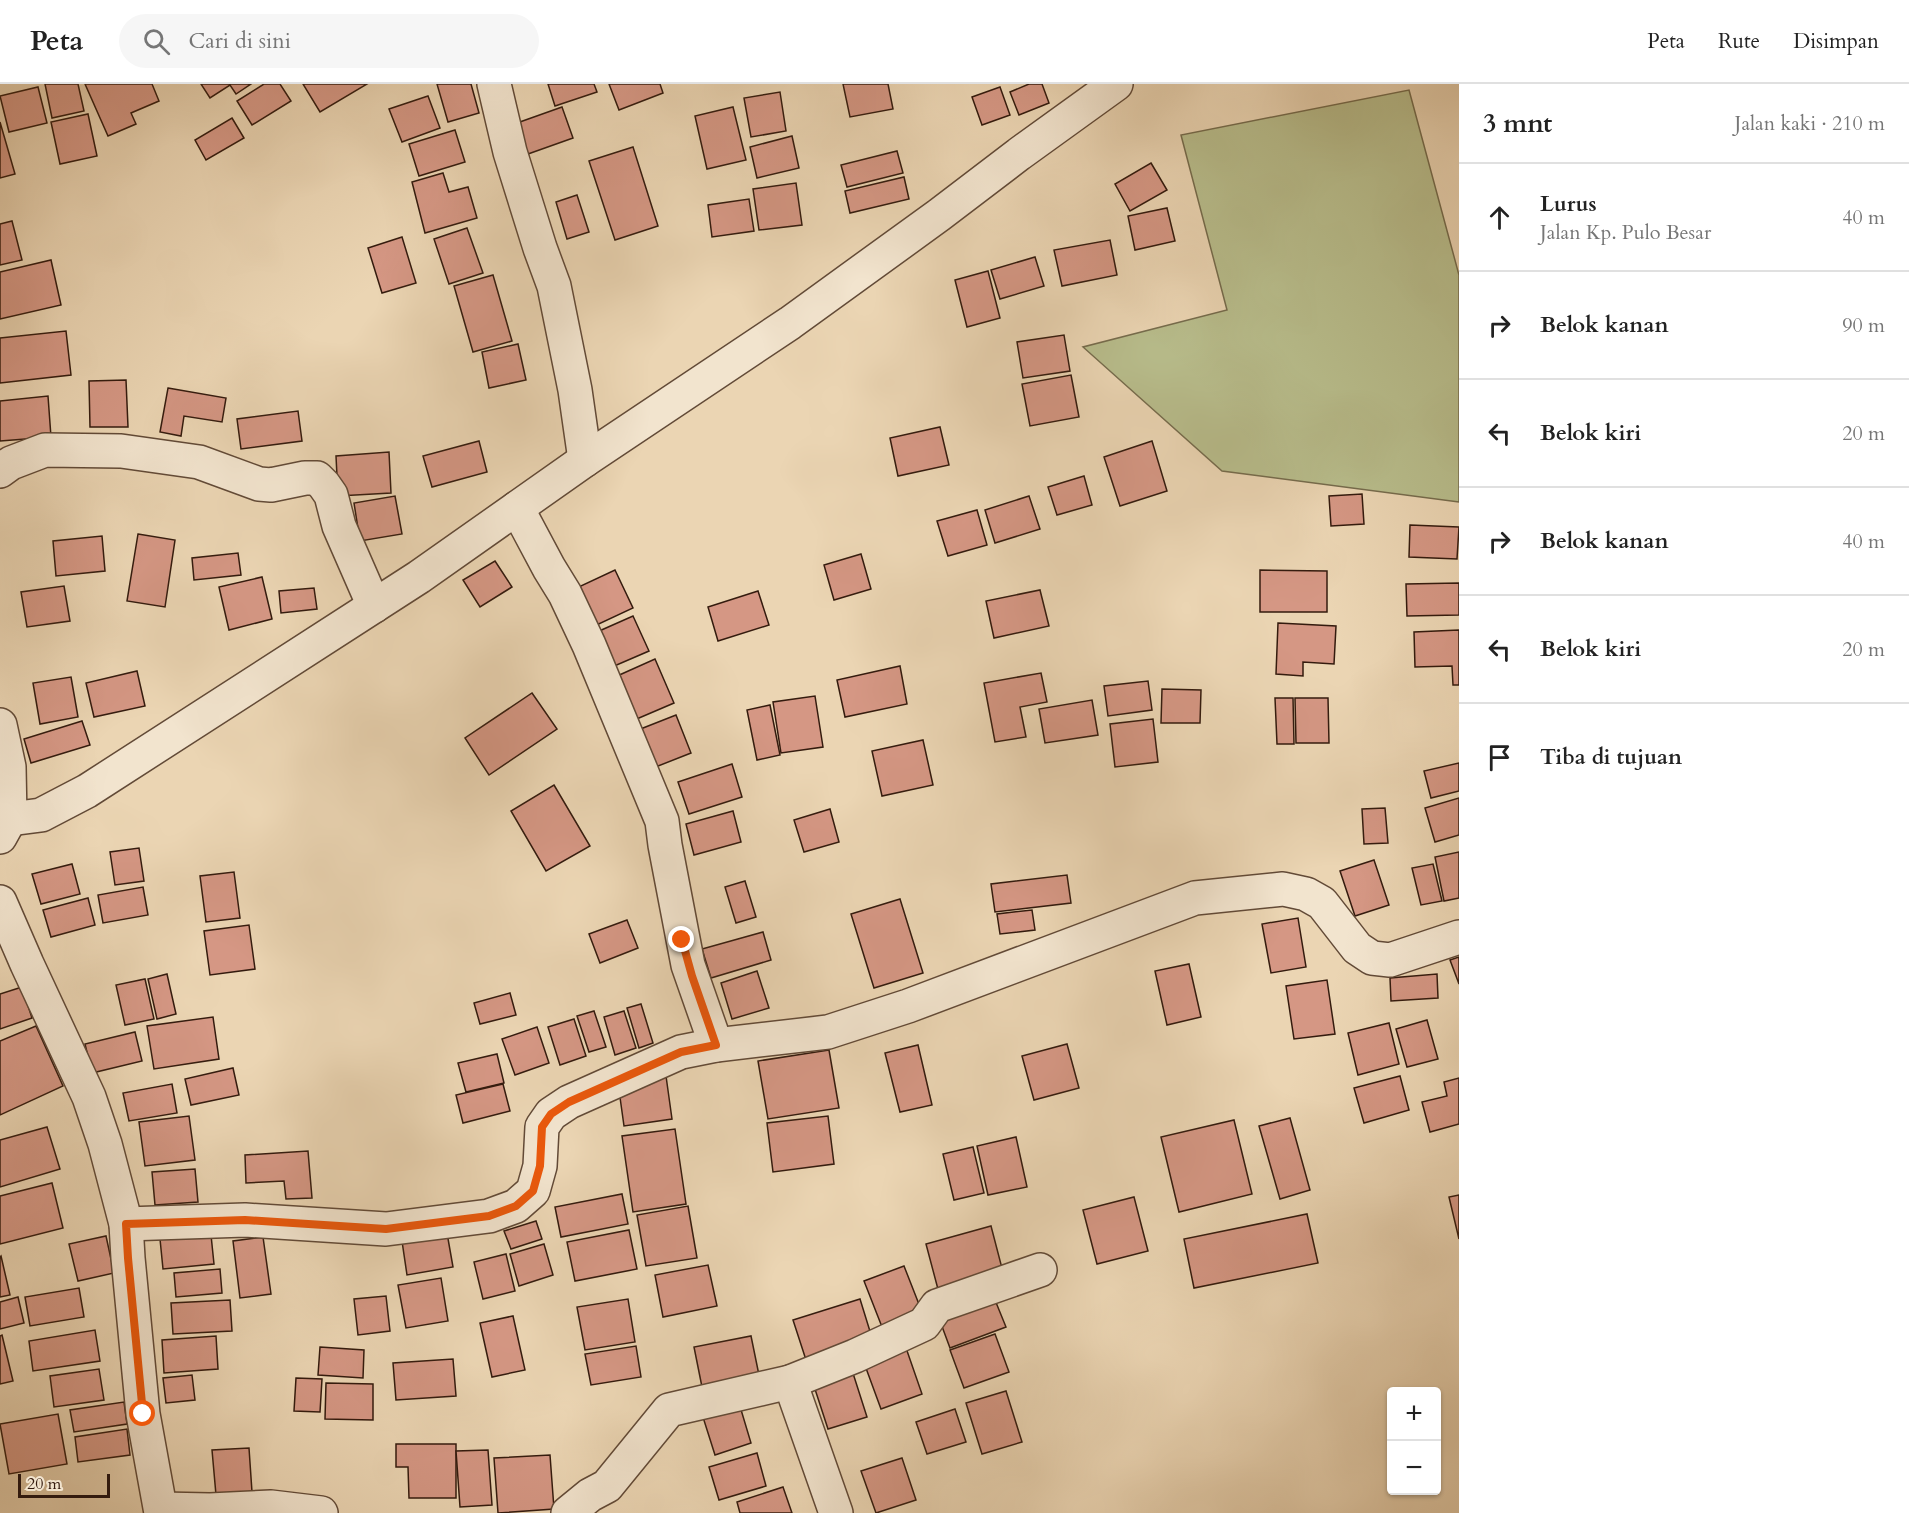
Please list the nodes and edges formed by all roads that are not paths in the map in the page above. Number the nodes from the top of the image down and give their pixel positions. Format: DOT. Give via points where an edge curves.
graph roads {
  1 [pos="494,84"];
  2 [pos="1107,87"];
  3 [pos="585,460"];
  4 [pos="0,471"];
  5 [pos="517,508"];
  6 [pos="374,606"];
  7 [pos="0,725"];
  8 [pos="5,828"];
  9 [pos="0,902"];
  10 [pos="1459,937"];
  11 [pos="716,1045"];
  12 [pos="126,1224"];
  13 [pos="1040,1270"];
  14 [pos="790,1382"];
  15 [pos="161,1511"];
  16 [pos="321,1513"];
  17 [pos="568,1513"];
  18 [pos="836,1513"];
  1 -- 3 [label="street" via="510,152 554,286"];
  2 -- 3 [label="street" via="790,323"];
  3 -- 5 [label="street"];
  4 -- 6 [label="street" via="45,450 121,451 199,462 259,484 316,478 331,495 339,526"];
  5 -- 6 [label="street"];
  5 -- 11 [label="street" via="565,594 662,821 688,965"];
  6 -- 8 [label="street" via="87,791"];
  7 -- 8 [label="street" via="9,766"];
  9 -- 12 [label="street" via="89,1097"];
  10 -- 11 [label="street" via="1390,960 1372,958 1358,948 1322,903 1306,894 1283,889 1195,898 908,1006 828,1032"];
  11 -- 12 [label="street" via="681,1052 569,1102 551,1114 542,1127 540,1166 533,1191 516,1206 489,1216 386,1229 245,1220"];
  12 -- 15 [label="street" via="143,1414"];
  13 -- 14 [label="street" via="937,1306 924,1324"];
  14 -- 17 [label="street" via="669,1410 608,1486"];
  14 -- 18 [label="street"];
  15 -- 16 [label="street" via="271,1507"];
}
